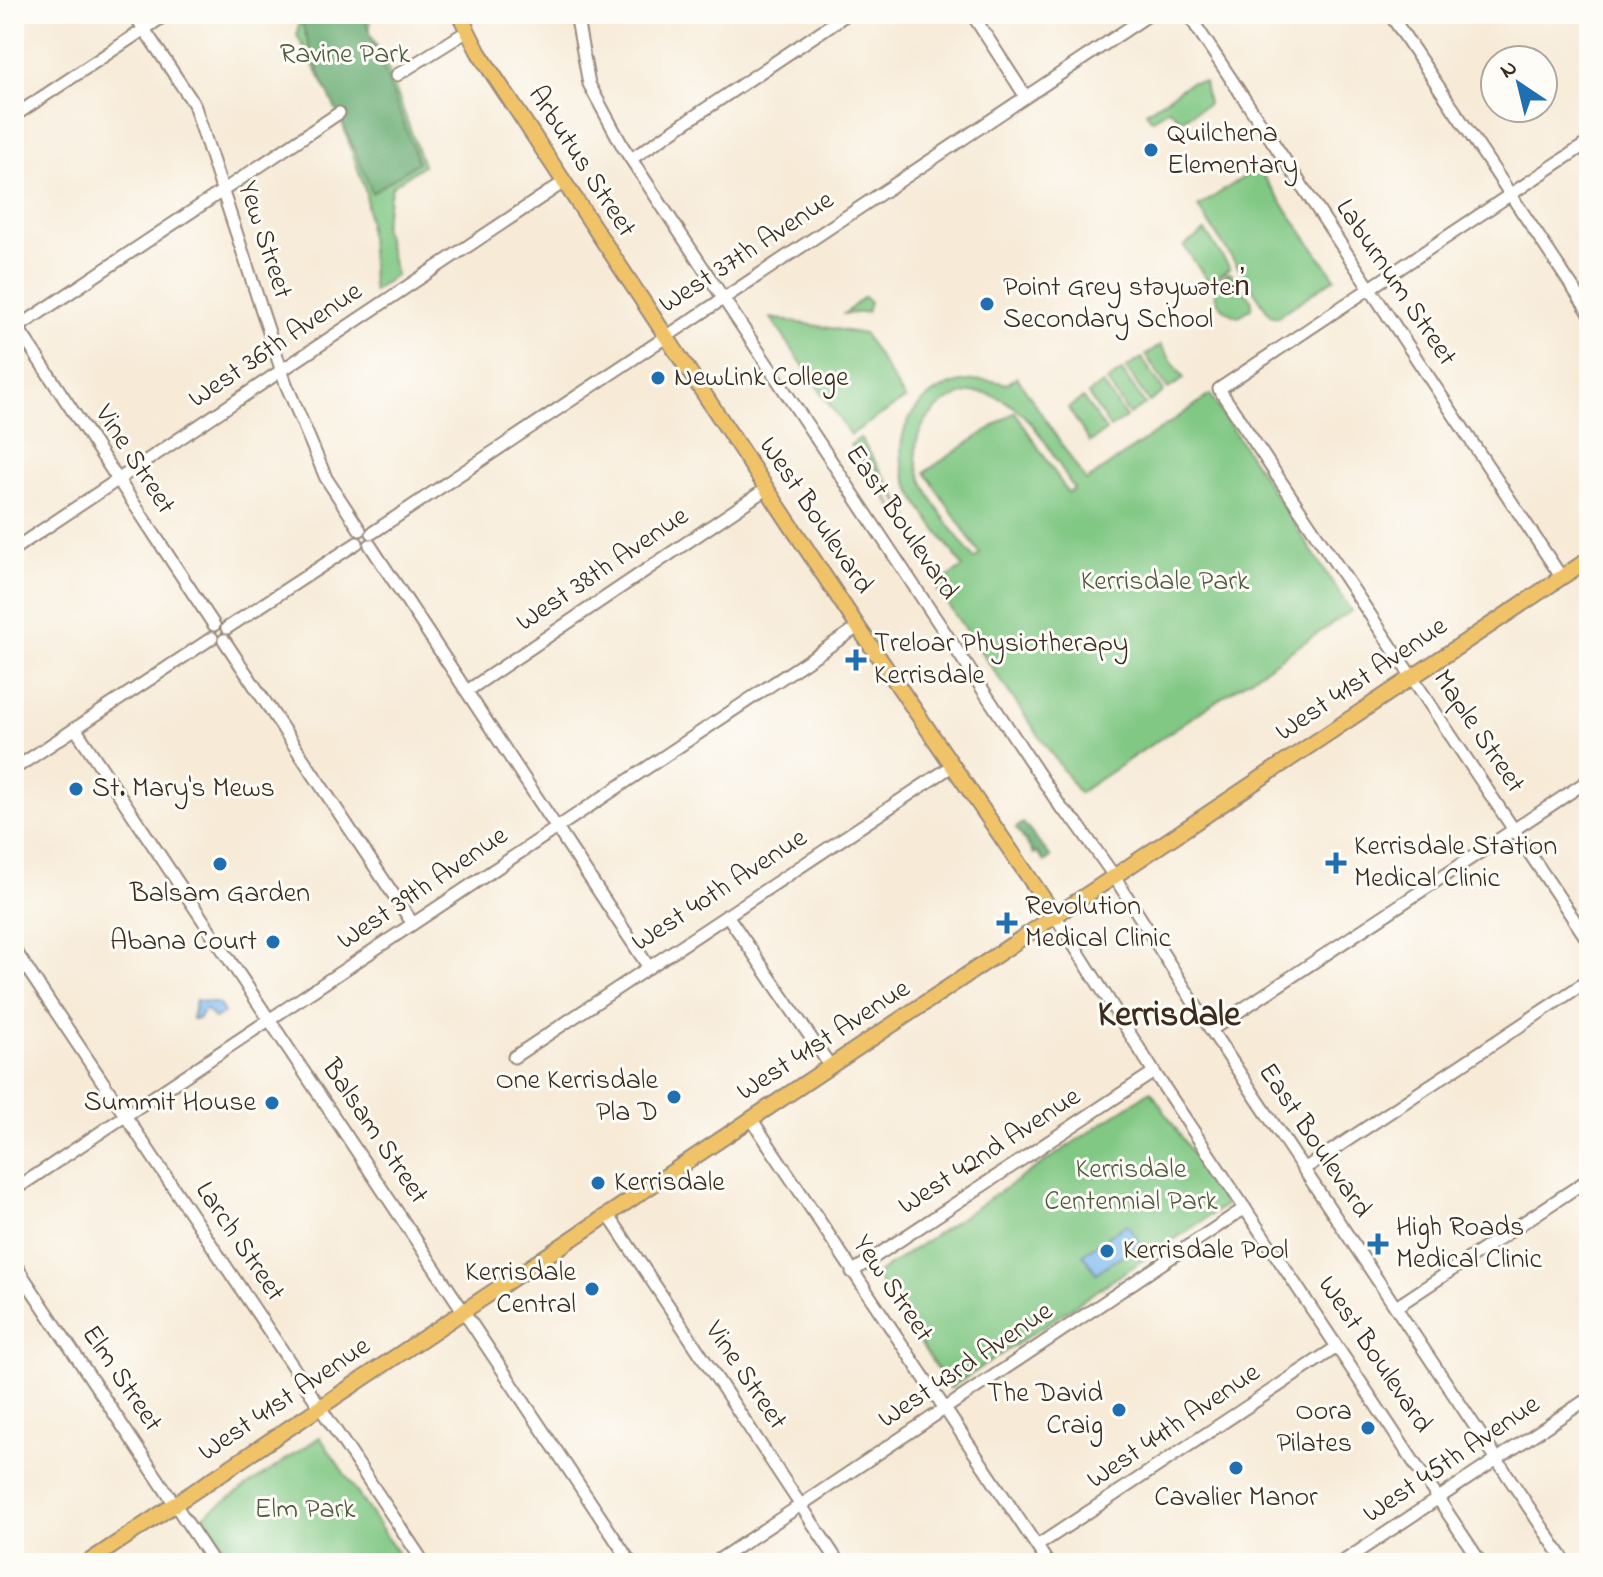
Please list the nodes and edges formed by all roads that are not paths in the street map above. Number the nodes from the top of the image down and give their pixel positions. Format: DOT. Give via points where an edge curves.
graph roads {
  1 [pos="134,14"];
  2 [pos="167,14"];
  3 [pos="459,14"];
  4 [pos="576,14"];
  5 [pos="847,14"];
  6 [pos="972,14"];
  7 [pos="1150,14"];
  8 [pos="1188,14"];
  9 [pos="1390,14"];
  10 [pos="144,29"];
  11 [pos="466,32"];
  12 [pos="397,75"];
  13 [pos="1026,97"];
  14 [pos="339,113"];
  15 [pos="14,116"];
  16 [pos="1589,142"];
  17 [pos="631,159"];
  18 [pos="564,182"];
  19 [pos="222,192"];
  20 [pos="1511,193"];
  21 [pos="1368,287"];
  22 [pos="724,298"];
  23 [pos="1589,312"];
  24 [pos="15,327"];
  25 [pos="664,336"];
  26 [pos="281,371"];
  27 [pos="118,480"];
  28 [pos="766,489"];
  29 [pos="367,536"];
  30 [pos="14,549"];
  31 [pos="1589,559"];
  32 [pos="1562,578"];
  33 [pos="858,627"];
  34 [pos="221,635"];
  35 [pos="1413,677"];
  36 [pos="467,691"];
  37 [pos="75,728"];
  38 [pos="952,766"];
  39 [pos="14,769"];
  40 [pos="1589,780"];
  41 [pos="557,828"];
  42 [pos="1514,829"];
  43 [pos="1114,876"];
  44 [pos="727,915"];
  45 [pos="1056,917"];
  46 [pos="413,924"];
  47 [pos="1589,942"];
  48 [pos="14,949"];
  49 [pos="648,966"];
  50 [pos="1589,980"];
  51 [pos="270,1019"];
  52 [pos="1211,1030"];
  53 [pos="514,1057"];
  54 [pos="831,1067"];
  55 [pos="1154,1072"];
  56 [pos="126,1116"];
  57 [pos="752,1120"];
  58 [pos="1304,1169"];
  59 [pos="1589,1179"];
  60 [pos="14,1190"];
  61 [pos="1245,1208"];
  62 [pos="609,1216"];
  63 [pos="14,1263"];
  64 [pos="852,1272"];
  65 [pos="1396,1307"];
  66 [pos="464,1312"];
  67 [pos="1337,1347"];
  68 [pos="1589,1398"];
  69 [pos="321,1407"];
  70 [pos="944,1410"];
  71 [pos="1497,1459"];
  72 [pos="1438,1498"];
  73 [pos="175,1504"];
  74 [pos="801,1505"];
  75 [pos="1037,1546"];
  76 [pos="87,1563"];
  77 [pos="214,1563"];
  78 [pos="424,1563"];
  79 [pos="631,1563"];
  80 [pos="714,1563"];
  81 [pos="839,1563"];
  82 [pos="1048,1563"];
  83 [pos="1341,1563"];
  84 [pos="1481,1563"];
  85 [pos="1566,1563"];
  1 -- 10 [label="street, Yew Street"];
  2 -- 10 [label="street"];
  3 -- 11 [label="main road, Arbutus Street"];
  4 -- 17 [label="street, East Boulevard" via="589,84"];
  5 -- 17 [label="street"];
  6 -- 13 [label="street"];
  7 -- 13 [label="street, West 37th Avenue"];
  8 -- 21 [label="street, Laburnum Street"];
  9 -- 20 [label="street"];
  10 -- 15 [label="street"];
  10 -- 19 [label="street, Yew Street" via="194,104"];
  11 -- 12 [label="street"];
  11 -- 18 [label="main road, Arbutus Street"];
  13 -- 22 [label="street, West 37th Avenue"];
  14 -- 19 [label="street"];
  16 -- 20 [label="street"];
  17 -- 22 [label="street, East Boulevard"];
  18 -- 25 [label="main road, Arbutus Street"];
  18 -- 26 [label="street, West 36th Avenue"];
  19 -- 24 [label="street"];
  19 -- 26 [label="street, Yew Street"];
  20 -- 21 [label="street"];
  20 -- 23 [label="street"];
  21 -- 32 [label="street, Laburnum Street"];
  21 -- 35 [label="street, Maple Street" via="1219,389"];
  22 -- 25 [label="street, West 37th Avenue"];
  22 -- 43 [label="street, East Boulevard" via="1054,797"];
  24 -- 27 [label="street, Vine Street"];
  25 -- 28 [label="main road, West Boulevard"];
  25 -- 29 [label="street, West 37th Avenue"];
  26 -- 27 [label="street, West 36th Avenue"];
  26 -- 29 [label="street, Yew Street" via="326,478"];
  27 -- 30 [label="street, West 36th Avenue"];
  27 -- 34 [label="street, Vine Street"];
  28 -- 33 [label="main road, West Boulevard"];
  28 -- 36 [label="street, West 38th Avenue"];
  29 -- 34 [label="street"];
  29 -- 36 [label="street, Yew Street"];
  31 -- 32 [label="main road, West 41st Avenue"];
  32 -- 35 [label="main road, West 41st Avenue"];
  33 -- 38 [label="main road, West Boulevard"];
  33 -- 41 [label="street, West 39th Avenue"];
  34 -- 37 [label="street"];
  34 -- 46 [label="street"];
  35 -- 42 [label="street, Maple Street"];
  35 -- 43 [label="main road, West 41st Avenue"];
  36 -- 41 [label="street, Yew Street"];
  37 -- 39 [label="street"];
  37 -- 51 [label="street, Balsam Street"];
  38 -- 44 [label="street, West 40th Avenue"];
  38 -- 45 [label="main road, West Boulevard"];
  40 -- 42 [label="street"];
  41 -- 46 [label="street, West 39th Avenue"];
  41 -- 49 [label="street, Yew Street"];
  42 -- 47 [label="street, Maple Street"];
  42 -- 52 [label="street"];
  43 -- 45 [label="main road, West 41st Avenue"];
  43 -- 52 [label="street, East Boulevard"];
  44 -- 49 [label="street, West 40th Avenue"];
  44 -- 54 [label="street"];
  45 -- 54 [label="main road, West 41st Avenue"];
  45 -- 55 [label="street, West Boulevard"];
  46 -- 51 [label="street, West 39th Avenue"];
  48 -- 56 [label="street, Larch Street"];
  49 -- 53 [label="street, West 40th Avenue"];
  50 -- 58 [label="street"];
  51 -- 56 [label="street, West 39th Avenue"];
  51 -- 66 [label="street, Balsam Street"];
  52 -- 58 [label="street, East Boulevard"];
  54 -- 57 [label="main road, West 41st Avenue"];
  55 -- 61 [label="street, West Boulevard"];
  55 -- 64 [label="street, West 42nd Avenue"];
  56 -- 60 [label="street, West 39th Avenue"];
  56 -- 69 [label="street, Larch Street"];
  57 -- 62 [label="main road, West 41st Avenue"];
  57 -- 64 [label="street, Yew Street"];
  58 -- 65 [label="street, East Boulevard"];
  59 -- 65 [label="street"];
  61 -- 67 [label="street, West Boulevard"];
  61 -- 70 [label="street, West 43rd Avenue"];
  62 -- 66 [label="main road, West 41st Avenue"];
  62 -- 74 [label="street, Vine Street"];
  63 -- 73 [label="street, Elm Street"];
  64 -- 70 [label="street, Yew Street"];
  65 -- 71 [label="street, East Boulevard"];
  66 -- 69 [label="main road, West 41st Avenue"];
  66 -- 79 [label="street, Balsam Street"];
  67 -- 72 [label="street, West Boulevard"];
  67 -- 75 [label="street, West 44th Avenue"];
  68 -- 71 [label="street, West 45th Avenue"];
  69 -- 73 [label="main road, West 41st Avenue"];
  69 -- 78 [label="street, Larch Street"];
  70 -- 74 [label="street, West 43rd Avenue"];
  70 -- 75 [label="street, Yew Street"];
  71 -- 72 [label="street, West 45th Avenue"];
  71 -- 85 [label="street, East Boulevard"];
  72 -- 83 [label="street, West 45th Avenue"];
  72 -- 84 [label="street, West Boulevard"];
  73 -- 76 [label="main road, West 41st Avenue"];
  73 -- 77 [label="street, Elm Street"];
  74 -- 80 [label="street, West 43rd Avenue"];
  74 -- 81 [label="street, Vine Street"];
  75 -- 82 [label="street, Yew Street"];
}
